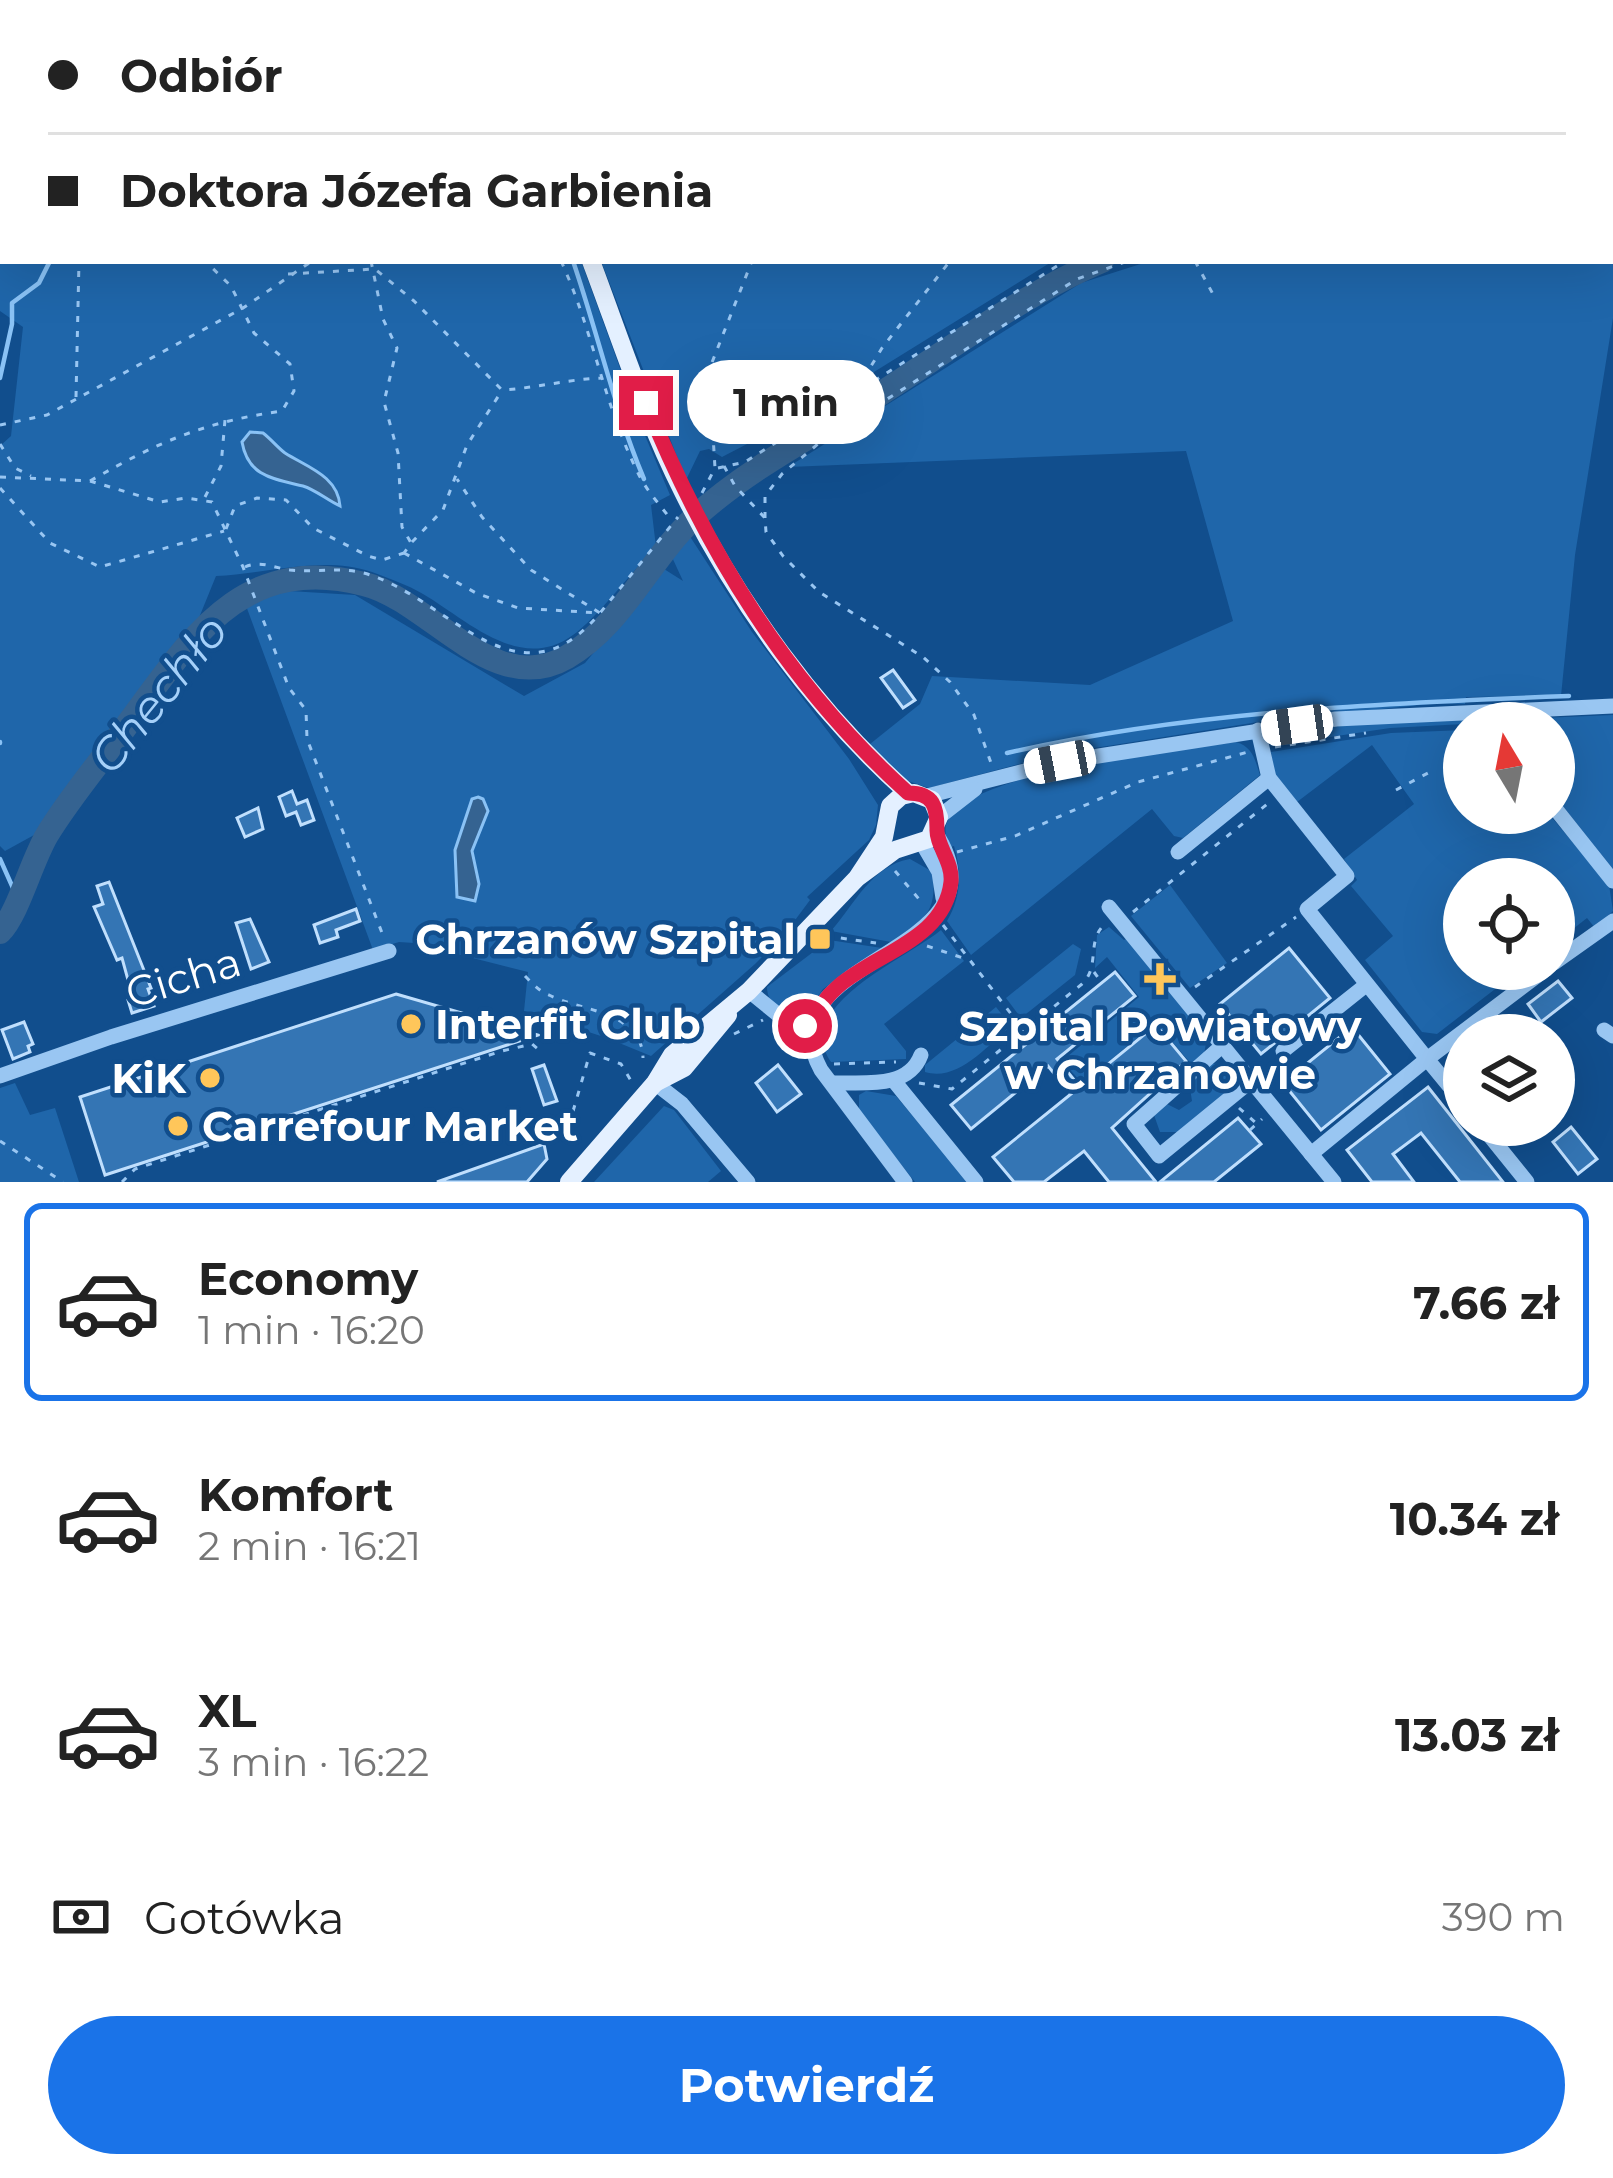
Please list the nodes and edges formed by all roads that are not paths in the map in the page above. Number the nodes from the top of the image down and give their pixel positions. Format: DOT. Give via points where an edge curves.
graph roads {
  1 [pos="592,264"];
  2 [pos="1613,706"];
  3 [pos="1575,710"];
  4 [pos="1443,717"];
  5 [pos="1258,730"];
  6 [pos="862,752"];
  7 [pos="995,777"];
  8 [pos="1269,778"];
  9 [pos="917,795"];
  10 [pos="889,815"];
  11 [pos="1575,833"];
  12 [pos="926,834"];
  13 [pos="1178,851"];
  14 [pos="857,878"];
  15 [pos="1613,881"];
  16 [pos="1117,909"];
  17 [pos="1613,921"];
  18 [pos="1575,947"];
  19 [pos="389,951"];
  20 [pos="1366,985"];
  21 [pos="1518,990"];
  22 [pos="745,994"];
  23 [pos="812,1027"];
  24 [pos="1223,1046"];
  25 [pos="1283,1051"];
  26 [pos="921,1055"];
  27 [pos="1427,1059"];
  28 [pos="0,1076"];
  29 [pos="901,1077"];
  30 [pos="1443,1078"];
  31 [pos="1252,1080"];
  32 [pos="655,1083"];
  33 [pos="832,1083"];
  34 [pos="1498,1146"];
  35 [pos="1311,1154"];
  36 [pos="973,1179"];
  37 [pos="569,1182"];
  38 [pos="748,1182"];
  39 [pos="905,1182"];
  40 [pos="1334,1182"];
  41 [pos="1527,1182"];
  1 -- 6 [label="main road" via="712,545 760,623"];
  2 -- 3 [label="street"];
  4 -- 5 [label="street"];
  5 -- 7 [label="street"];
  5 -- 8 [label="street"];
  6 -- 9 [label="main road"];
  6 -- 10 [label="main road"];
  7 -- 9 [label="street"];
  7 -- 12 [label="street"];
  8 -- 13 [label="street"];
  8 -- 20 [label="street" via="1311,815 1347,875 1307,909"];
  9 -- 10 [label="main road"];
  9 -- 12 [label="main road" via="936,805"];
  10 -- 12 [label="main road" via="892,834"];
  10 -- 14 [label="main road"];
  11 -- 15 [label="street"];
  12 -- 14 [label="main road"];
  12 -- 23 [label="street" via="939,872 941,919 827,994"];
  14 -- 22 [label="main road"];
  16 -- 24 [label="street"];
  17 -- 18 [label="street"];
  19 -- 28 [label="street, Cicha"];
  20 -- 25 [label="street"];
  20 -- 27 [label="street"];
  21 -- 27 [label="street"];
  22 -- 23 [label="street"];
  22 -- 32 [label="main road" via="671,1055"];
  23 -- 33 [label="street" via="812,1051"];
  24 -- 31 [label="street"];
  24 -- 31 [label="street" via="1178,1096 1133,1124 1159,1156"];
  26 -- 29 [label="street"];
  27 -- 30 [label="street"];
  27 -- 35 [label="street"];
  29 -- 33 [label="street"];
  29 -- 36 [label="street"];
  31 -- 35 [label="street"];
  32 -- 37 [label="main road"];
  32 -- 38 [label="street"];
  33 -- 39 [label="street"];
  34 -- 41 [label="street"];
  35 -- 40 [label="street"];
}
